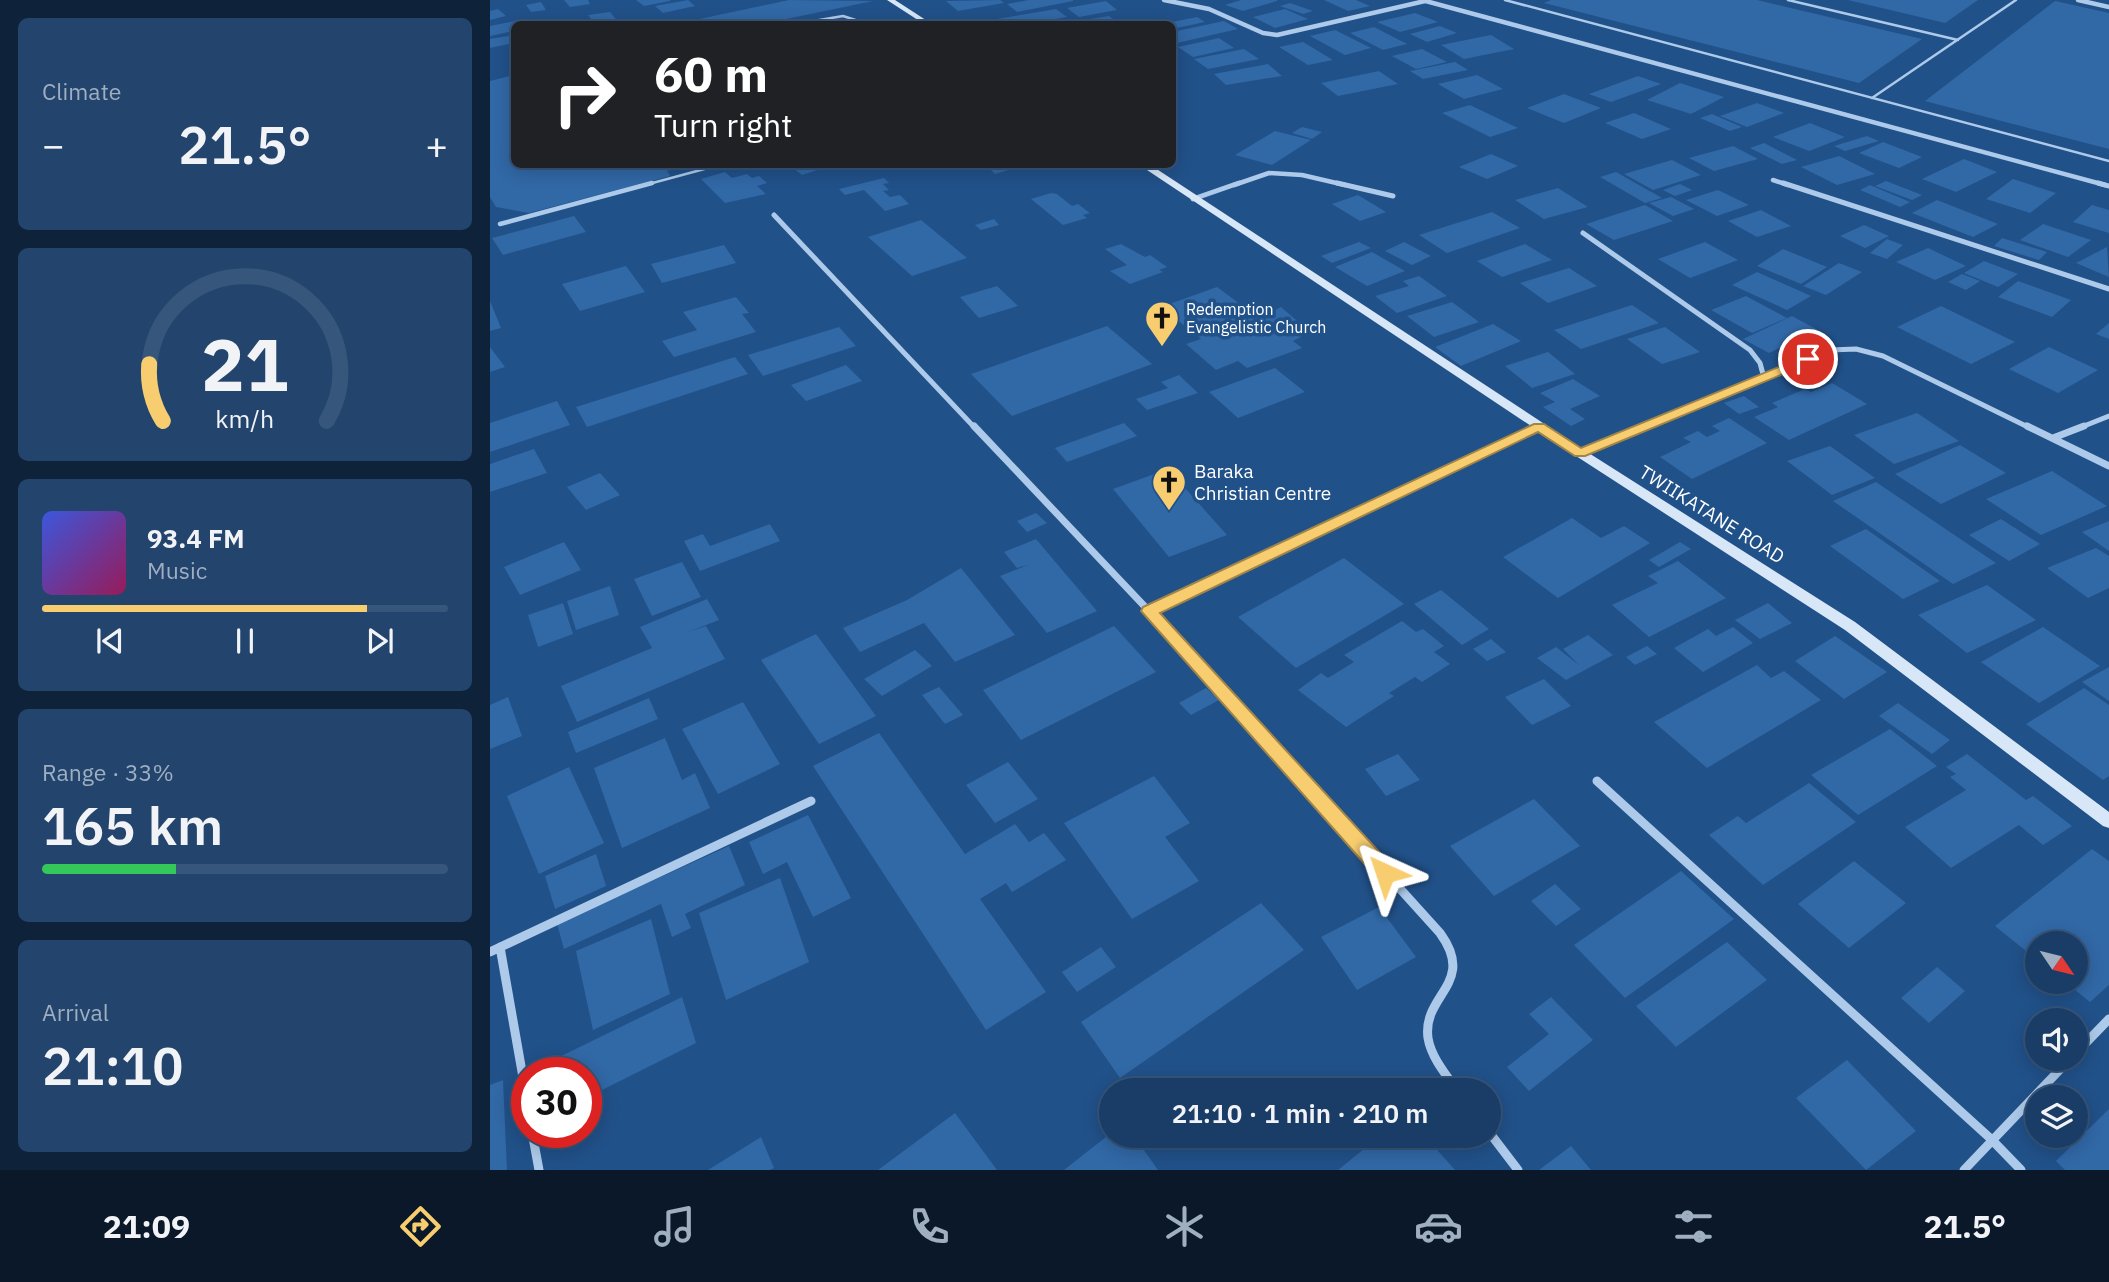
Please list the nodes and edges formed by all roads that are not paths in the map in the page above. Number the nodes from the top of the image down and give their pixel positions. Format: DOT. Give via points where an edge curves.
graph roads {
  1 [pos="890,0"];
  2 [pos="1164,0"];
  3 [pos="1505,0"];
  4 [pos="1788,0"];
  5 [pos="2016,0"];
  6 [pos="2078,0"];
  7 [pos="1424,1"];
  8 [pos="2109,6"];
  9 [pos="813,21"];
  10 [pos="863,21"];
  11 [pos="923,21"];
  12 [pos="1958,40"];
  13 [pos="1872,98"];
  14 [pos="2109,161"];
  15 [pos="708,168"];
  16 [pos="1148,168"];
  17 [pos="1773,180"];
  18 [pos="2109,186"];
  19 [pos="1393,195"];
  20 [pos="1194,199"];
  21 [pos="774,215"];
  22 [pos="500,223"];
  23 [pos="1583,233"];
  24 [pos="2109,289"];
  25 [pos="1763,377"];
  26 [pos="2109,416"];
  27 [pos="1539,427"];
  28 [pos="2053,438"];
  29 [pos="1580,453"];
  30 [pos="2109,466"];
  31 [pos="1149,611"];
  32 [pos="1597,781"];
  33 [pos="811,801"];
  34 [pos="2109,821"];
  35 [pos="495,949"];
  36 [pos="2109,1019"];
  37 [pos="2088,1041"];
  38 [pos="518,1057"];
  39 [pos="2058,1071"];
  40 [pos="1448,1078"];
  41 [pos="1991,1139"];
  42 [pos="535,1148"];
  43 [pos="1501,1148"];
  44 [pos="539,1170"];
  45 [pos="1518,1170"];
  46 [pos="1964,1170"];
  47 [pos="2021,1170"];
  1 -- 11 [label="main road"];
  2 -- 7 [label="street" via="1209,9 1277,35"];
  3 -- 13 [label="lane"];
  4 -- 12 [label="lane"];
  5 -- 12 [label="lane"];
  6 -- 8 [label="street"];
  7 -- 18 [label="street"];
  9 -- 10 [label="lane" via="841,16"];
  12 -- 13 [label="lane"];
  13 -- 14 [label="lane"];
  15 -- 22 [label="lane"];
  16 -- 20 [label="main road, TWIIKATANE ROAD"];
  17 -- 24 [label="street"];
  19 -- 20 [label="street" via="1302,174 1269,173"];
  20 -- 27 [label="main road, TWIIKATANE ROAD"];
  21 -- 31 [label="street"];
  23 -- 25 [label="street" via="1750,350"];
  25 -- 28 [label="street" via="1830,350 1856,349 1884,356"];
  25 -- 29 [label="street"];
  26 -- 28 [label="street"];
  27 -- 29 [label="main road, TWIIKATANE ROAD"];
  27 -- 31 [label="street"];
  28 -- 30 [label="street"];
  29 -- 34 [label="main road, TWIIKATANE ROAD" via="1850,626"];
  31 -- 40 [label="street" via="1454,953 1452,974 1427,1037"];
  32 -- 41 [label="street"];
  33 -- 35 [label="street"];
  35 -- 38 [label="street"];
  36 -- 37 [label="street"];
  39 -- 41 [label="street"];
  41 -- 46 [label="street"];
  41 -- 47 [label="street"];
  42 -- 44 [label="street"];
  43 -- 45 [label="street"];
}
